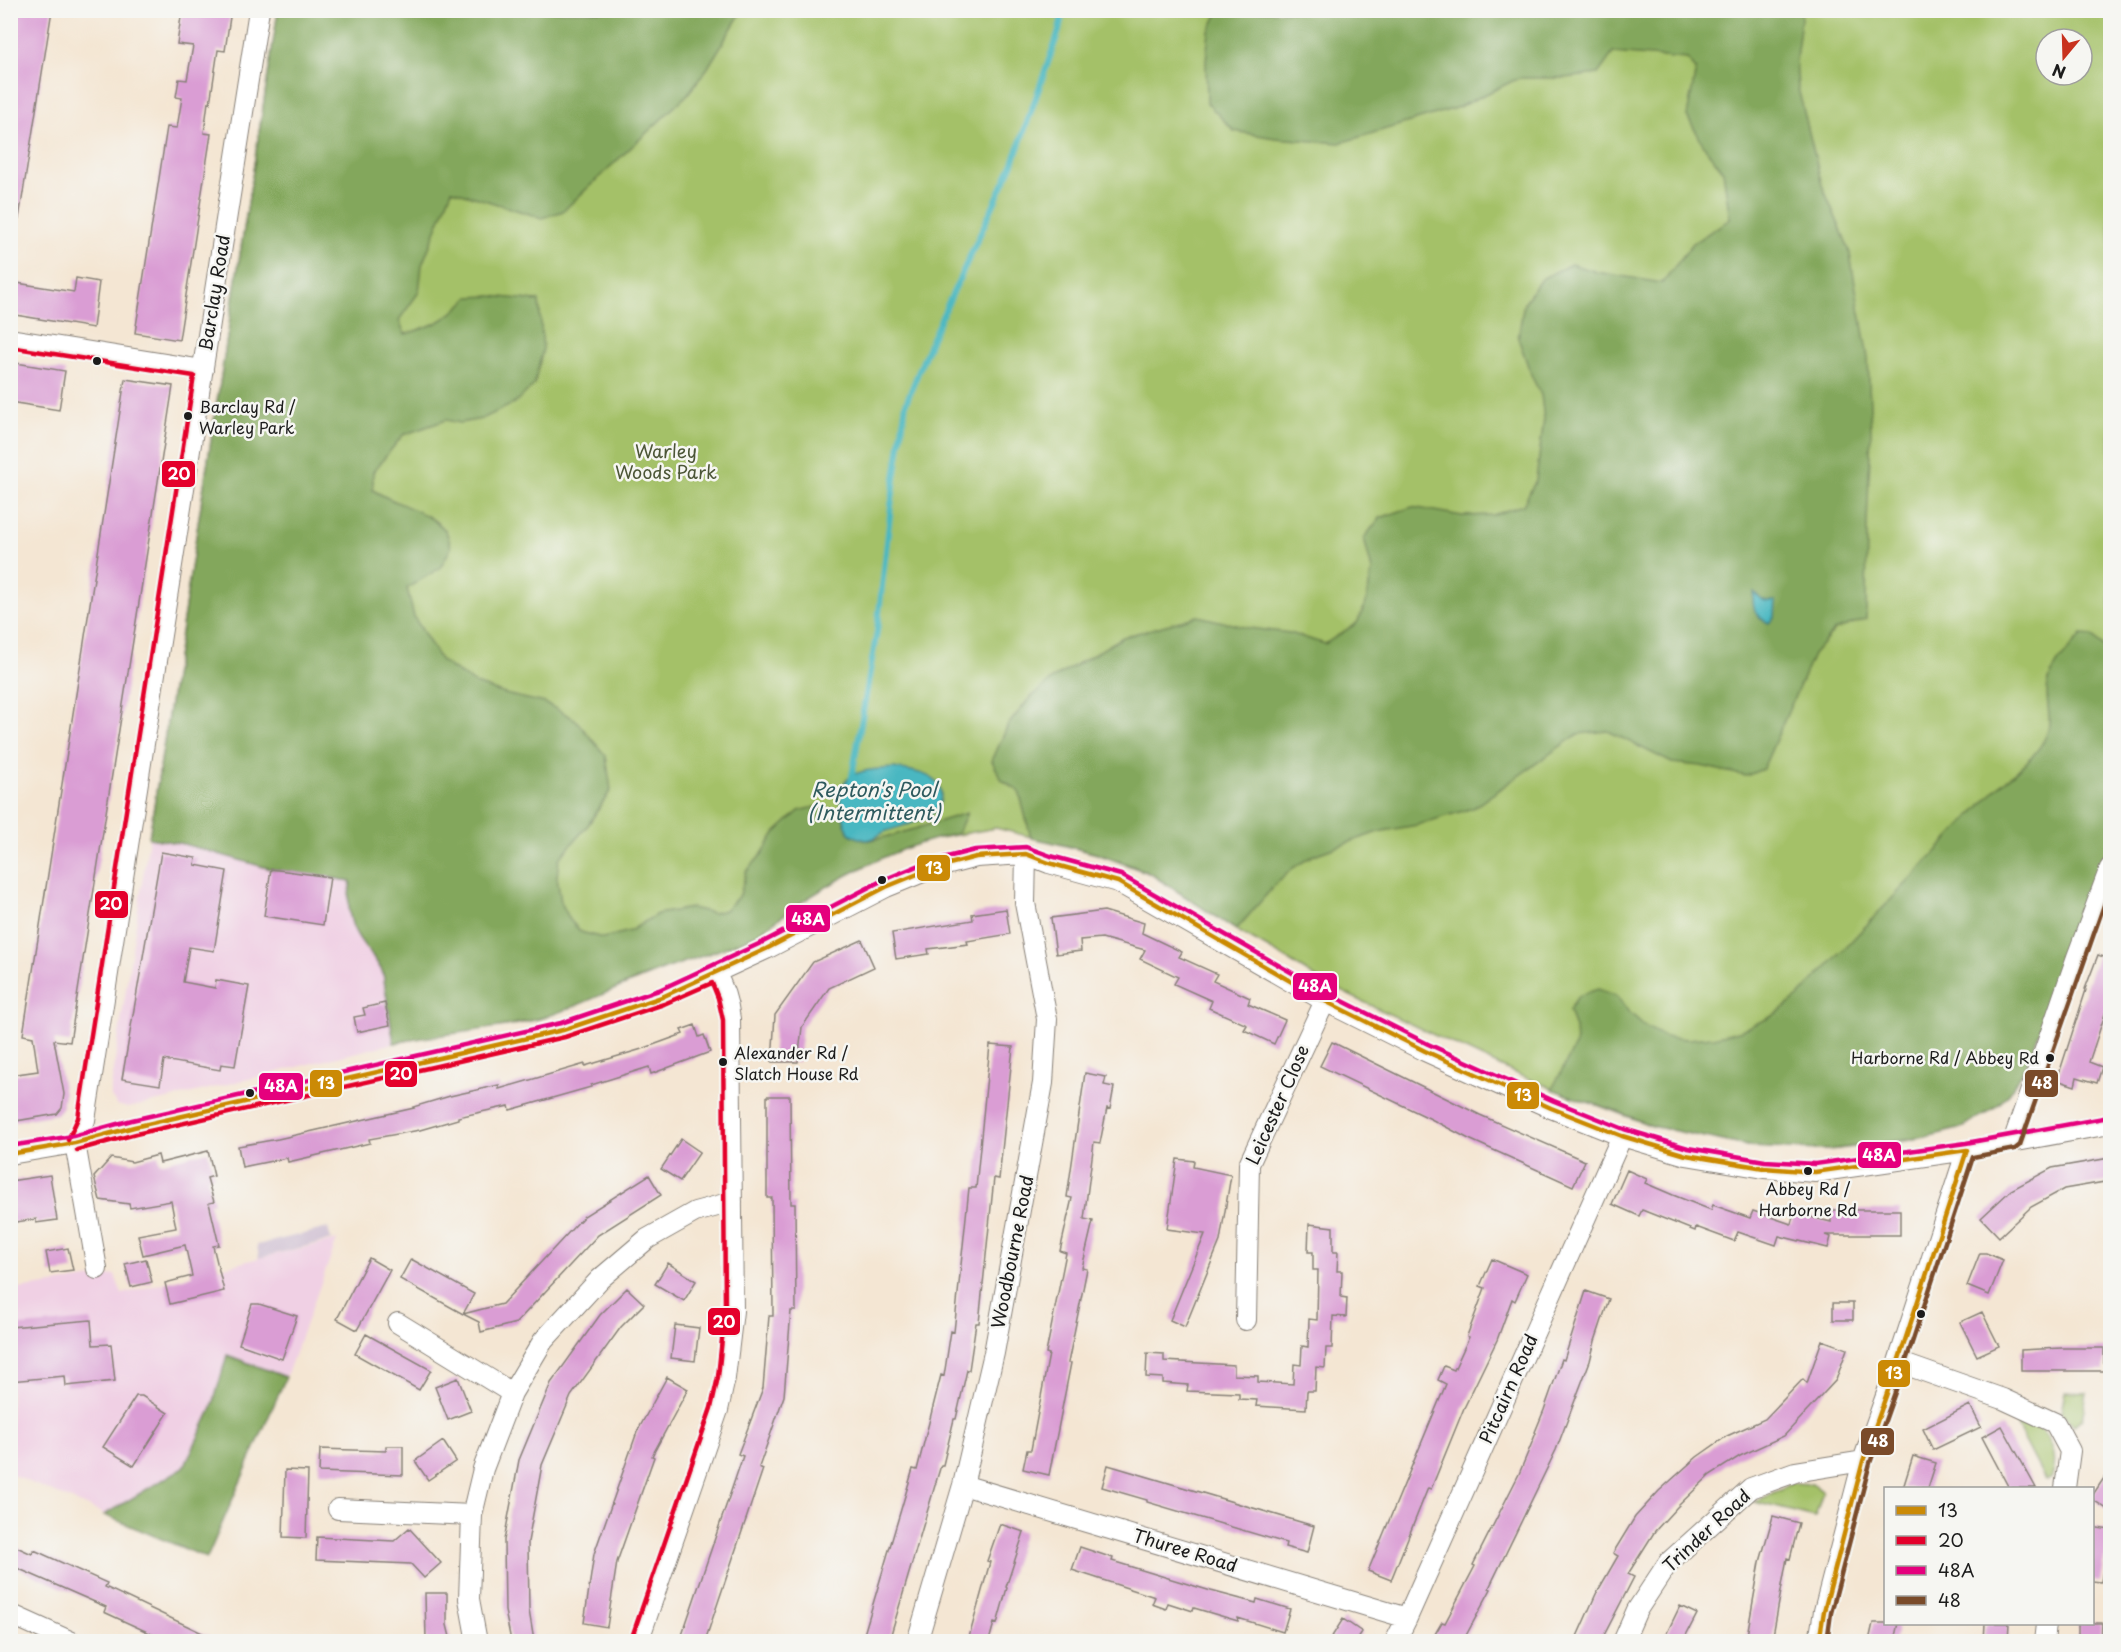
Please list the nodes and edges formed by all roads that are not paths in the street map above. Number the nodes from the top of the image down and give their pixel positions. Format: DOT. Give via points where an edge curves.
graph roads {
  1 [pos="260,10"];
  2 [pos="10,339"];
  3 [pos="202,369"];
  4 [pos="1026,855"];
  5 [pos="2110,868"];
  6 [pos="715,973"];
  7 [pos="1324,1001"];
  8 [pos="2110,1124"];
  9 [pos="1622,1136"];
  10 [pos="2013,1142"];
  11 [pos="75,1143"];
  12 [pos="1967,1150"];
  13 [pos="10,1154"];
  14 [pos="732,1202"];
  15 [pos="97,1269"];
  16 [pos="1246,1320"];
  17 [pos="398,1323"];
  18 [pos="1898,1362"];
  19 [pos="512,1393"];
  20 [pos="1863,1461"];
  21 [pos="963,1485"];
  22 [pos="2065,1487"];
  23 [pos="338,1509"];
  24 [pos="471,1515"];
  25 [pos="10,1614"];
  26 [pos="1407,1618"];
  27 [pos="2046,1625"];
  28 [pos="72,1641"];
  29 [pos="477,1641"];
  30 [pos="638,1641"];
  31 [pos="917,1641"];
  32 [pos="1395,1641"];
  33 [pos="1623,1641"];
  34 [pos="1819,1641"];
  35 [pos="2044,1641"];
  1 -- 3 [label="street, Barclay Road"];
  2 -- 3 [label="street"];
  3 -- 11 [label="street, Barclay Road" via="85,1120"];
  4 -- 6 [label="street" via="976,857 930,869 885,887"];
  4 -- 7 [label="street" via="1118,882"];
  4 -- 21 [label="street, Woodbourne Road" via="1025,903 1047,1018 1043,1083 994,1353"];
  5 -- 10 [label="street"];
  6 -- 11 [label="street" via="662,997 563,1030"];
  6 -- 14 [label="street" via="728,1002 730,1019"];
  7 -- 9 [label="street" via="1436,1056"];
  7 -- 16 [label="street, Leicester Close" via="1249,1164"];
  8 -- 10 [label="street"];
  9 -- 12 [label="street" via="1686,1155 1815,1172"];
  9 -- 26 [label="street, Pitcairn Road"];
  10 -- 12 [label="street"];
  11 -- 13 [label="street"];
  11 -- 15 [label="street"];
  12 -- 18 [label="street"];
  14 -- 19 [label="street" via="695,1212 648,1239 600,1279 543,1341"];
  14 -- 30 [label="street" via="733,1311 725,1378 718,1410"];
  17 -- 19 [label="street"];
  18 -- 20 [label="street"];
  18 -- 22 [label="street" via="2003,1399 2055,1423 2070,1450"];
  19 -- 24 [label="street" via="483,1469"];
  20 -- 33 [label="street, Trinder Road" via="1795,1472 1751,1488 1668,1563 1637,1610"];
  20 -- 34 [label="street"];
  21 -- 26 [label="street, Thuree Road"];
  21 -- 31 [label="street, Woodbourne Road"];
  23 -- 24 [label="street"];
  24 -- 29 [label="street" via="469,1599"];
  25 -- 28 [label="street"];
  26 -- 32 [label="street, Pitcairn Road"];
  27 -- 35 [label="street"];
}
